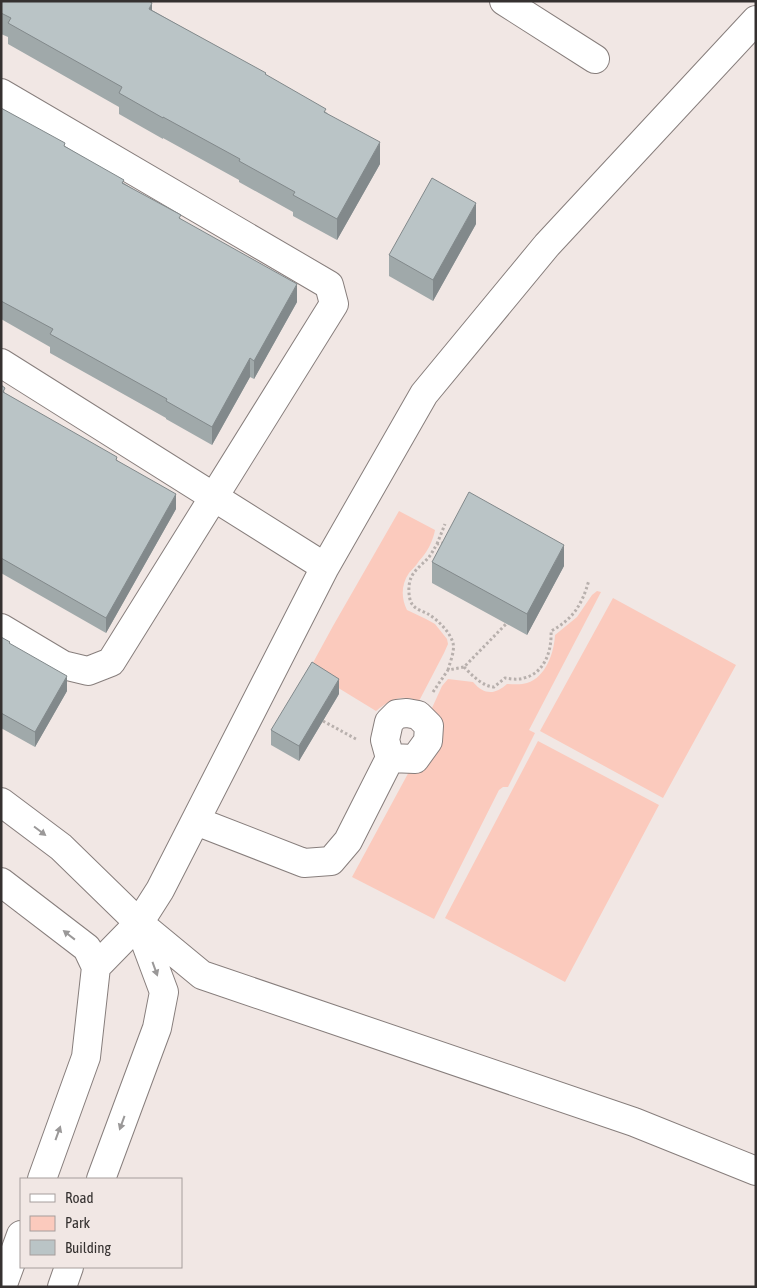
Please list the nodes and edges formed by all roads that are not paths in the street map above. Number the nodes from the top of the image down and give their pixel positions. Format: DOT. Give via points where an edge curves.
graph roads {
  1 [pos="504,1"];
  2 [pos="756,20"];
  3 [pos="595,59"];
  4 [pos="1,93"];
  5 [pos="1,363"];
  6 [pos="214,497"];
  7 [pos="324,567"];
  8 [pos="1,628"];
  9 [pos="418,716"];
  10 [pos="1,802"];
  11 [pos="196,821"];
  12 [pos="1,882"];
  13 [pos="139,923"];
  14 [pos="96,967"];
  15 [pos="756,1171"];
  16 [pos="42,1178"];
  17 [pos="102,1178"];
  18 [pos="20,1239"];
  19 [pos="69,1268"];
  20 [pos="2,1287"];
  21 [pos="62,1287"];
  1 -- 3 [label="street"];
  2 -- 7 [label="street" via="547,246 424,394"];
  4 -- 6 [label="street" via="329,285 334,304"];
  5 -- 6 [label="street"];
  6 -- 7 [label="street"];
  6 -- 8 [label="street" via="111,662 88,671 63,665"];
  7 -- 11 [label="street"];
  9 -- 11 [label="street" via="397,714 389,722 385,740 390,758 348,841 331,861 304,863"];
  10 -- 13 [label="street, one-way" via="61,847"];
  11 -- 13 [label="street"];
  14 -- 12 [label="street, one-way" via="87,948"];
  13 -- 14 [label="street"];
  13 -- 15 [label="street" via="202,975 634,1122"];
  13 -- 17 [label="street, one-way" via="164,992 157,1028"];
  16 -- 14 [label="street, one-way" via="86,1057"];
  18 -- 20 [label="street"];
  19 -- 21 [label="street"];
}
